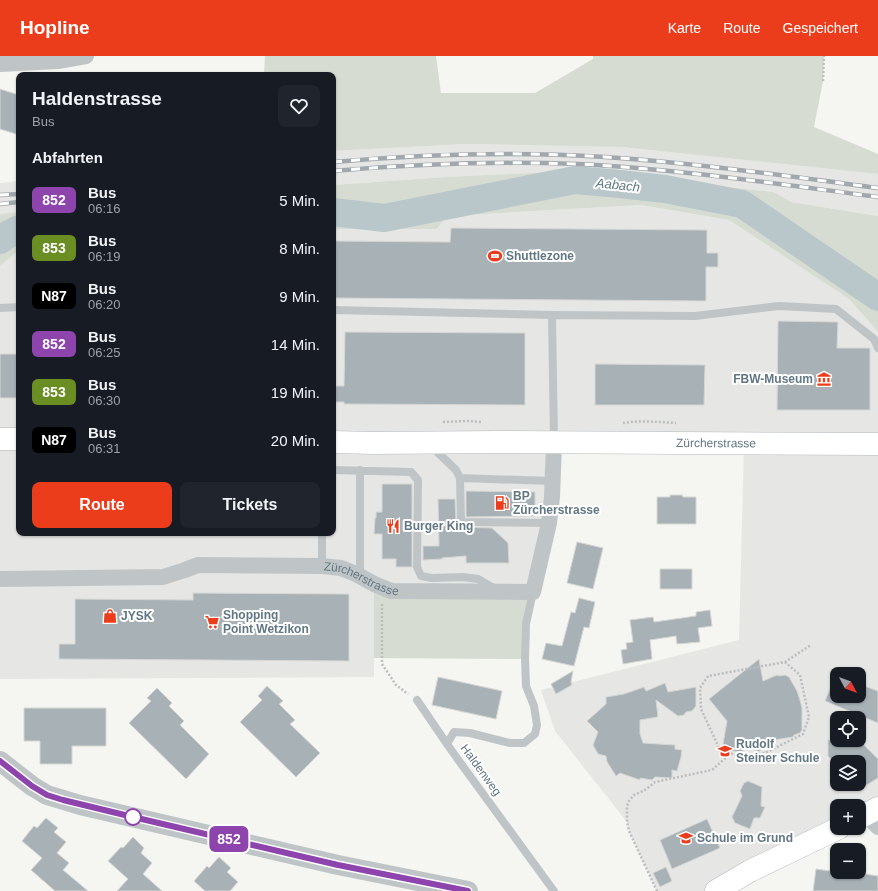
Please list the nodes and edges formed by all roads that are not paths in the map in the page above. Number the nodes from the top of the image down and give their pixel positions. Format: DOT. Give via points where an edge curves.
graph roads {
  1 [pos="86,56"];
  2 [pos="0,64"];
  3 [pos="0,308"];
  4 [pos="16,308"];
  5 [pos="336,310"];
  6 [pos="552,315"];
  7 [pos="878,348"];
  8 [pos="0,439"];
  9 [pos="16,439"];
  10 [pos="336,442"];
  11 [pos="428,442"];
  12 [pos="554,443"];
  13 [pos="878,444"];
  14 [pos="336,470"];
  15 [pos="360,470"];
  16 [pos="460,478"];
  17 [pos="552,482"];
  18 [pos="549,523"];
  19 [pos="322,536"];
  20 [pos="322,566"];
  21 [pos="360,576"];
  22 [pos="0,579"];
  23 [pos="499,592"];
  24 [pos="533,592"];
  25 [pos="417,700"];
  26 [pos="447,744"];
  27 [pos="0,761"];
  28 [pos="830,832"];
  29 [pos="468,891"];
  30 [pos="554,891"];
  31 [pos="716,891"];
  1 -- 2 [label="street" via="58,61"];
  3 -- 4 [label="lane"];
  5 -- 6 [label="lane"];
  6 -- 7 [label="lane" via="695,316 779,306 836,309 874,339"];
  6 -- 12 [label="lane"];
  8 -- 9 [label="main road"];
  10 -- 11 [label="main road, Zürcherstrasse"];
  11 -- 12 [label="main road, Zürcherstrasse"];
  11 -- 16 [label="lane" via="456,470"];
  12 -- 13 [label="main road, Zürcherstrasse"];
  12 -- 17 [label="street"];
  14 -- 15 [label="lane"];
  15 -- 21 [label="lane"];
  15 -- 23 [label="lane" via="411,472 418,480 417,568 421,576 478,579"];
  16 -- 17 [label="lane"];
  16 -- 18 [label="lane" via="460,522"];
  17 -- 18 [label="street"];
  18 -- 24 [label="street"];
  19 -- 20 [label="lane"];
  20 -- 21 [label="street, Zürcherstrasse" via="341,568"];
  20 -- 22 [label="street, Zürcherstrasse" via="198,566 163,577"];
  21 -- 23 [label="street, Zürcherstrasse" via="391,591"];
  23 -- 24 [label="street, Zürcherstrasse"];
  24 -- 26 [label="lane, Haldenweg" via="526,624 525,659 526,686 538,725 534,734 524,743 510,743 470,733 454,732"];
  25 -- 26 [label="lane"];
  26 -- 30 [label="lane, Haldenweg"];
  27 -- 29 [label="street" via="32,786 47,795 63,800 338,865"];
  28 -- 31 [label="main road" via="750,871"];
}
